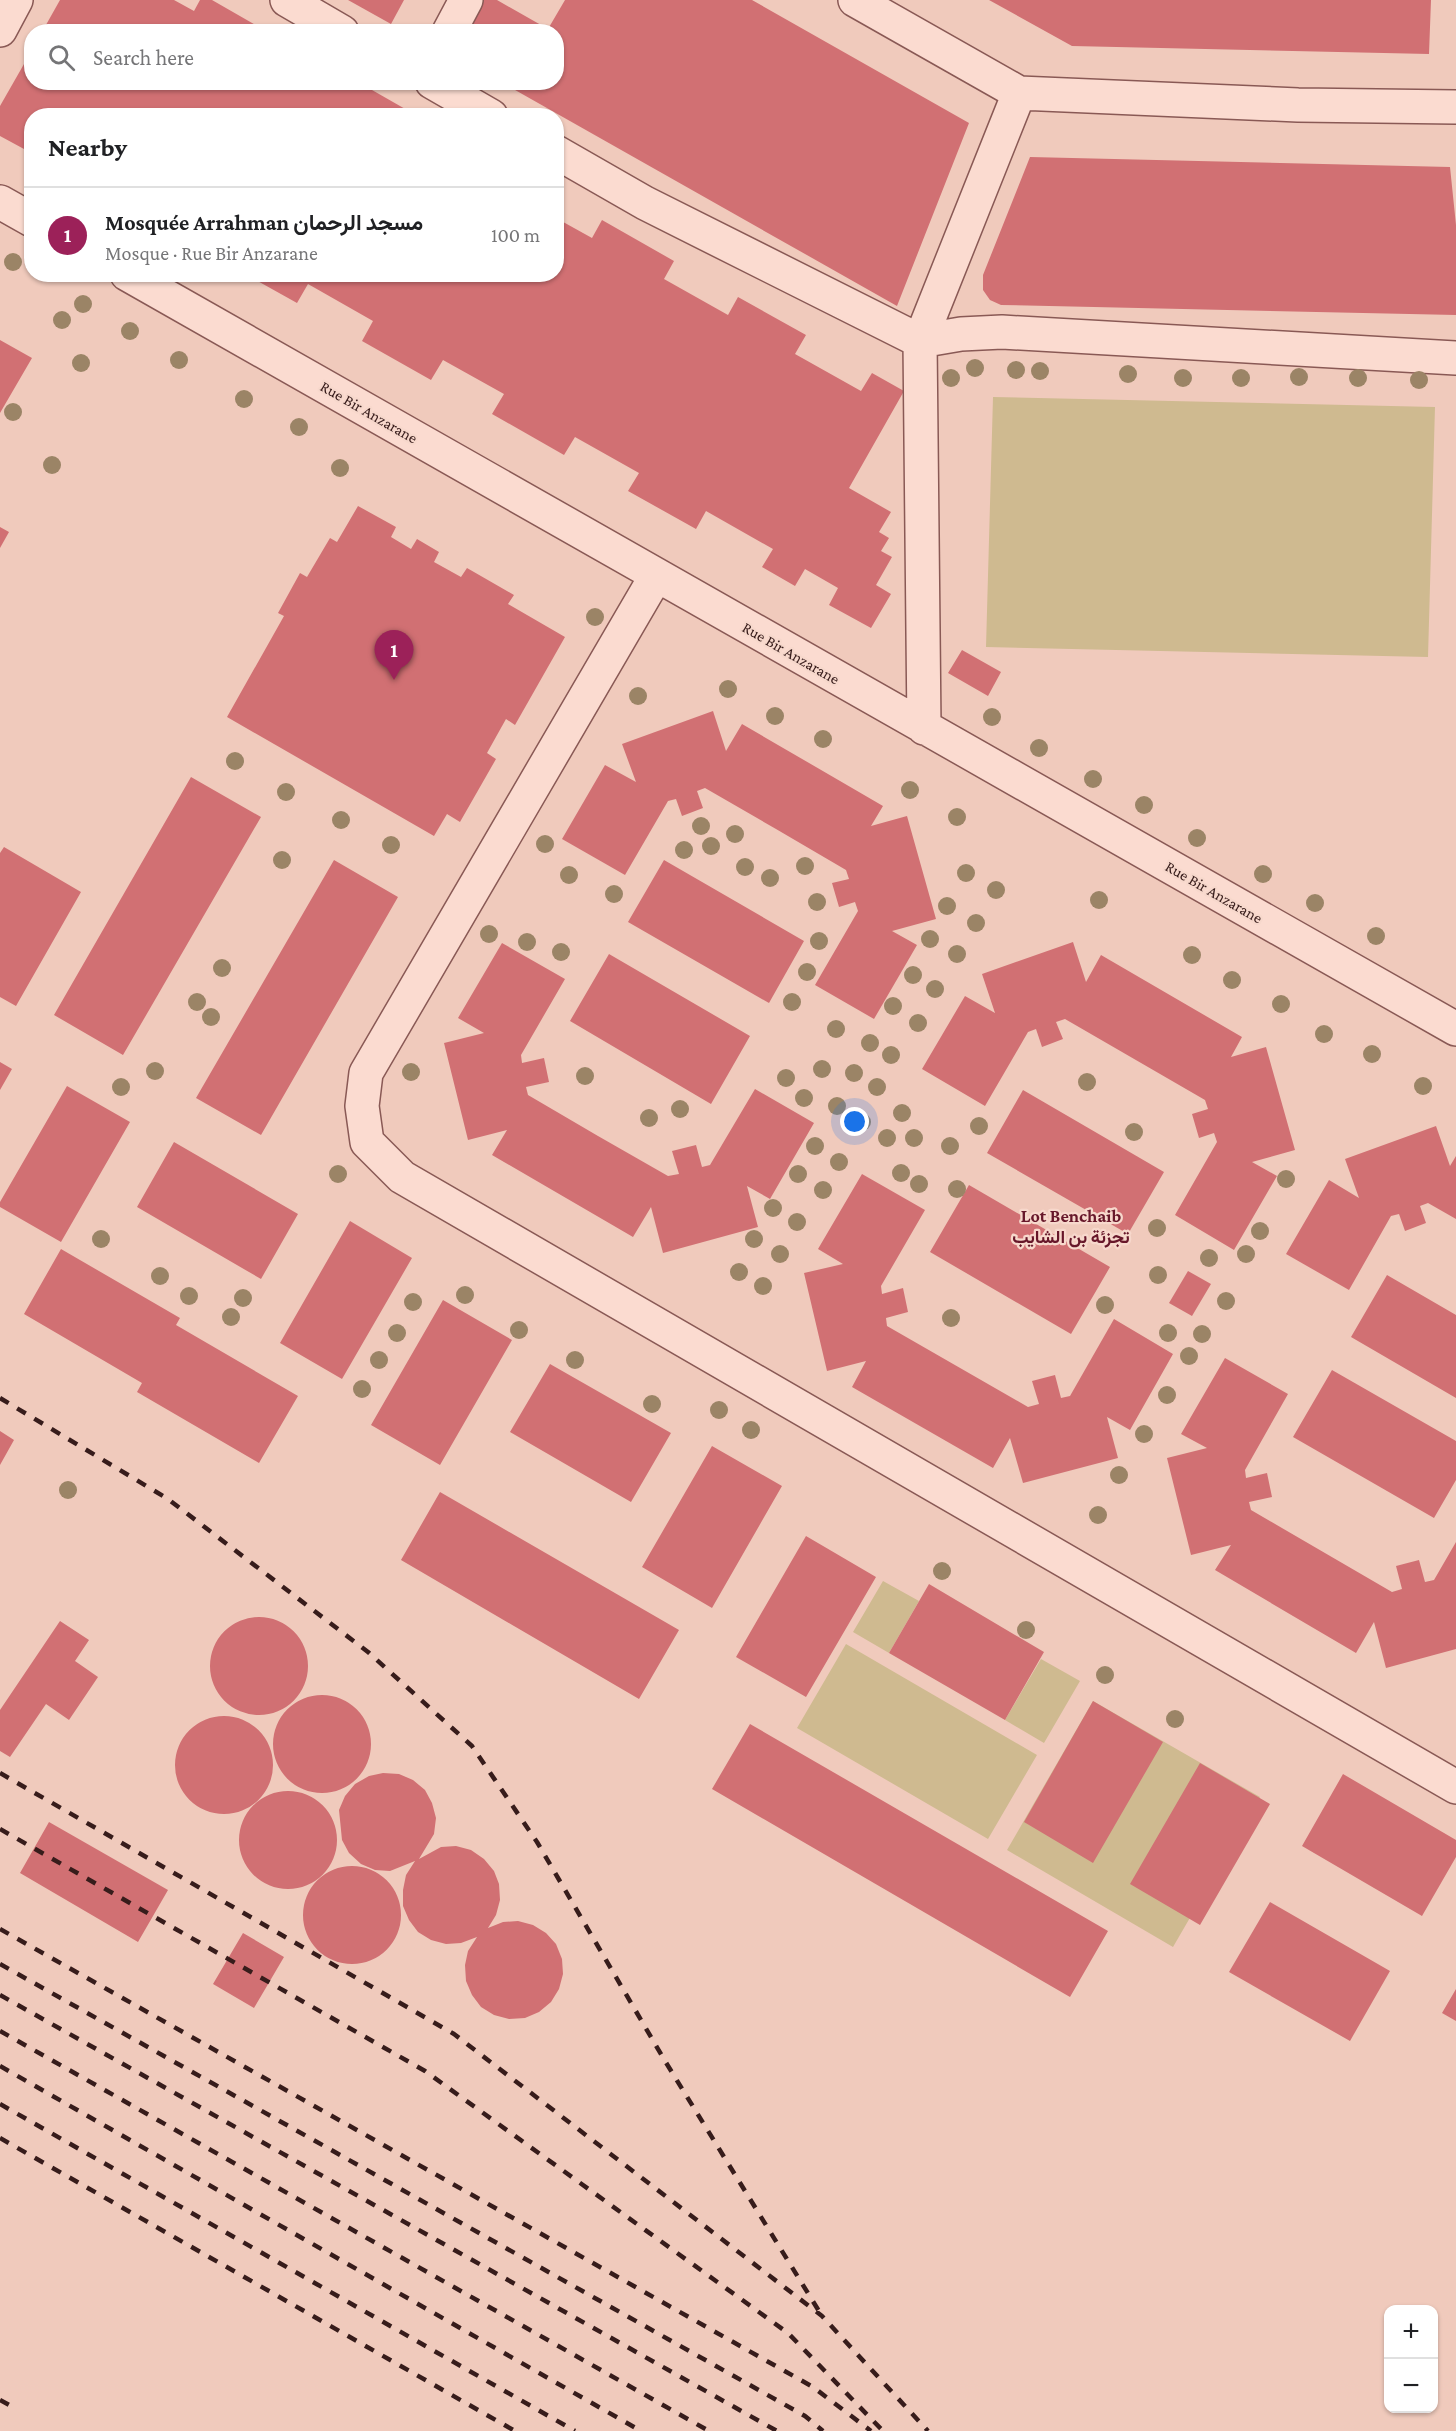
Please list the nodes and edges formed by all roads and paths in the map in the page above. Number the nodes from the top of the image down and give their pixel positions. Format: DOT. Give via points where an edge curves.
graph roads {
  1 [pos="16,0"];
  2 [pos="287,0"];
  3 [pos="466,0"];
  4 [pos="855,0"];
  5 [pos="328,24"];
  6 [pos="452,24"];
  7 [pos="0,30"];
  8 [pos="446,90"];
  9 [pos="1019,93"];
  10 [pos="1456,107"];
  11 [pos="477,108"];
  12 [pos="564,157"];
  13 [pos="0,202"];
  14 [pos="24,216"];
  15 [pos="142,282"];
  16 [pos="920,341"];
  17 [pos="1456,358"];
  18 [pos="656,576"];
  19 [pos="924,728"];
  20 [pos="1456,1029"];
  21 [pos="1456,1787"];
  1 -- 7 [label="street"];
  2 -- 5 [label="street"];
  3 -- 6 [label="street"];
  4 -- 9 [label="street"];
  8 -- 11 [label="street"];
  9 -- 10 [label="street" via="1298,105"];
  9 -- 16 [label="street"];
  12 -- 16 [label="street"];
  13 -- 14 [label="street"];
  15 -- 18 [label="street, Rue Bir Anzarane"];
  16 -- 17 [label="street" via="1002,333"];
  16 -- 19 [label="street"];
  18 -- 19 [label="street, Rue Bir Anzarane"];
  18 -- 21 [label="street" via="366,1073 362,1106 367,1142 402,1177"];
  19 -- 20 [label="street, Rue Bir Anzarane"];
}
